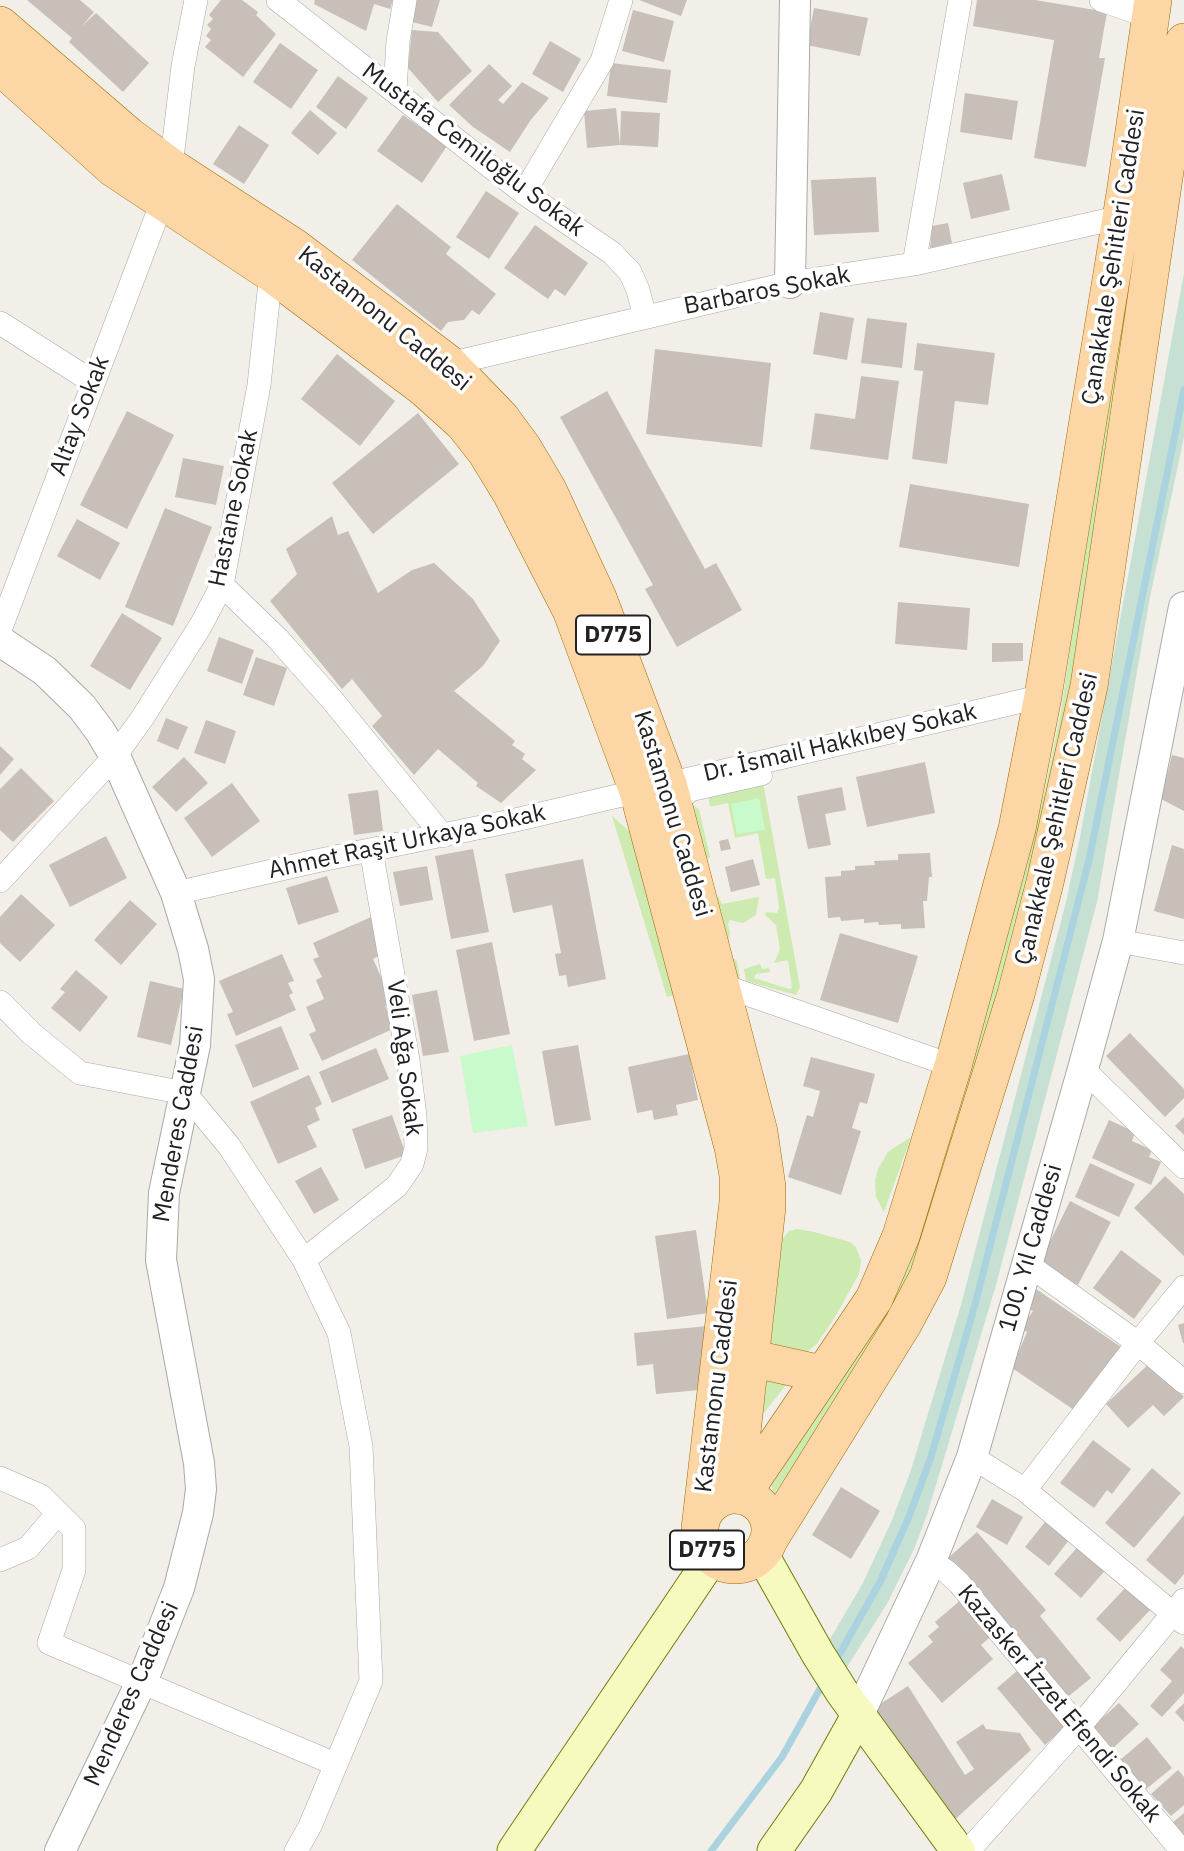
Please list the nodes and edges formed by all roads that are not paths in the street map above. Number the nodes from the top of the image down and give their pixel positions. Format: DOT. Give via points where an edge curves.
graph roads {
  1 [pos="196,0"];
  2 [pos="278,0"];
  3 [pos="405,0"];
  4 [pos="621,0"];
  5 [pos="795,0"];
  6 [pos="960,0"];
  7 [pos="1101,0"];
  8 [pos="1163,15"];
  9 [pos="0,24"];
  10 [pos="1184,42"];
  11 [pos="0,66"];
  12 [pos="395,90"];
  13 [pos="171,167"];
  14 [pos="524,193"];
  15 [pos="162,202"];
  16 [pos="1136,211"];
  17 [pos="914,264"];
  18 [pos="271,273"];
  19 [pos="790,283"];
  20 [pos="645,317"];
  21 [pos="0,323"];
  22 [pos="437,376"];
  23 [pos="93,383"];
  24 [pos="222,585"];
  25 [pos="1184,607"];
  26 [pos="0,630"];
  27 [pos="0,642"];
  28 [pos="1043,696"];
  29 [pos="1172,740"];
  30 [pos="115,756"];
  31 [pos="764,776"];
  32 [pos="665,790"];
  33 [pos="443,836"];
  34 [pos="371,850"];
  35 [pos="3,873"];
  36 [pos="176,893"];
  37 [pos="1118,941"];
  38 [pos="1184,953"];
  39 [pos="722,985"];
  40 [pos="0,1002"];
  41 [pos="953,1066"];
  42 [pos="1083,1069"];
  43 [pos="185,1093"];
  44 [pos="1184,1167"];
  45 [pos="304,1260"];
  46 [pos="1027,1265"];
  47 [pos="1184,1287"];
  48 [pos="1138,1343"];
  49 [pos="750,1358"];
  50 [pos="822,1374"];
  51 [pos="1184,1382"];
  52 [pos="972,1457"];
  53 [pos="0,1478"];
  54 [pos="1026,1490"];
  55 [pos="738,1495"];
  56 [pos="58,1513"];
  57 [pos="701,1520"];
  58 [pos="764,1548"];
  59 [pos="713,1556"];
  60 [pos="0,1560"];
  61 [pos="931,1562"];
  62 [pos="1180,1612"];
  63 [pos="141,1684"];
  64 [pos="850,1703"];
  65 [pos="1080,1726"];
  66 [pos="335,1764"];
  67 [pos="60,1851"];
  68 [pos="296,1851"];
  69 [pos="514,1851"];
  70 [pos="774,1851"];
  71 [pos="958,1851"];
  72 [pos="968,1851"];
  73 [pos="1182,1851"];
  1 -- 13 [label="street"];
  2 -- 12 [label="street, Mustafa Cemiloğlu Sokak"];
  3 -- 12 [label="street"];
  4 -- 14 [label="street" via="603,61"];
  5 -- 19 [label="street"];
  6 -- 17 [label="street"];
  7 -- 8 [label="street"];
  8 -- 16 [label="main road, Çanakkale Şehitleri Caddesi / D775"];
  9 -- 13 [label="main road, Kastamonu Caddesi / D775"];
  10 -- 16 [label="main road, Çanakkale Şehitleri Caddesi / D775"];
  11 -- 15 [label="main road, Kastamonu Caddesi / D775" via="113,168"];
  12 -- 14 [label="street, Mustafa Cemiloğlu Sokak"];
  13 -- 22 [label="main road, Kastamonu Caddesi / D775" via="294,247"];
  14 -- 20 [label="street, Mustafa Cemiloğlu Sokak" via="612,253 629,272"];
  15 -- 18 [label="main road, Kastamonu Caddesi / D775"];
  15 -- 23 [label="street, Altay Sokak"];
  16 -- 17 [label="street, Barbaros Sokak"];
  16 -- 28 [label="main road, Çanakkale Şehitleri Caddesi / D775"];
  16 -- 58 [label="main road, Çanakkale Şehitleri Caddesi / D775" via="1089,686 1016,994 928,1277"];
  17 -- 19 [label="street, Barbaros Sokak"];
  18 -- 22 [label="main road, Kastamonu Caddesi / D775"];
  18 -- 24 [label="street, Hastane Sokak" via="259,385"];
  19 -- 20 [label="street, Barbaros Sokak"];
  20 -- 22 [label="street, Barbaros Sokak"];
  21 -- 23 [label="street"];
  22 -- 32 [label="main road, Kastamonu Caddesi / D775" via="501,418 548,490 626,668"];
  23 -- 26 [label="street, Altay Sokak"];
  24 -- 30 [label="street, Hastane Sokak" via="187,648"];
  24 -- 33 [label="street" via="333,701"];
  25 -- 29 [label="street, 100. Yıl Caddesi"];
  27 -- 30 [label="street, Menderes Caddesi" via="62,688 100,731"];
  28 -- 32 [label="street, Dr. İsmail Hakkıbey Sokak"];
  28 -- 41 [label="main road, Çanakkale Şehitleri Caddesi / D775" via="1017,829"];
  29 -- 37 [label="street, 100. Yıl Caddesi"];
  30 -- 35 [label="street, Hastane Sokak"];
  30 -- 36 [label="street, Menderes Caddesi"];
  31 -- 32 [label="street" via="692,792"];
  32 -- 33 [label="street, Ahmet Raşit Urkaya Sokak"];
  32 -- 39 [label="main road, Kastamonu Caddesi / D775"];
  32 -- 57 [label="main road, Kastamonu Caddesi / D775" via="738,1175"];
  33 -- 34 [label="street, Ahmet Raşit Urkaya Sokak"];
  34 -- 36 [label="street, Ahmet Raşit Urkaya Sokak"];
  34 -- 45 [label="street, Veli Ağa Sokak" via="408,1060 416,1147 412,1164 397,1186"];
  36 -- 43 [label="street, Menderes Caddesi" via="199,979 195,1045"];
  37 -- 38 [label="street"];
  37 -- 42 [label="street, 100. Yıl Caddesi"];
  39 -- 41 [label="street"];
  39 -- 49 [label="main road, Kastamonu Caddesi / D775" via="758,1125 767,1187"];
  40 -- 43 [label="street" via="80,1073"];
  41 -- 50 [label="main road, Çanakkale Şehitleri Caddesi / D775" via="888,1269 874,1299"];
  42 -- 44 [label="street"];
  42 -- 46 [label="street, 100. Yıl Caddesi"];
  43 -- 45 [label="street" via="229,1146"];
  43 -- 63 [label="street, Menderes Caddesi" via="164,1193 161,1259 201,1489 179,1588"];
  45 -- 66 [label="street" via="339,1333 361,1446 371,1681"];
  46 -- 48 [label="street"];
  46 -- 52 [label="street, 100. Yıl Caddesi"];
  47 -- 48 [label="street"];
  48 -- 51 [label="street"];
  48 -- 54 [label="street"];
  49 -- 50 [label="main road"];
  49 -- 55 [label="main road, Kastamonu Caddesi / D775"];
  50 -- 55 [label="main road, Çanakkale Şehitleri Caddesi / D775"];
  52 -- 54 [label="street"];
  52 -- 61 [label="street, 100. Yıl Caddesi"];
  53 -- 56 [label="street" via="41,1496"];
  54 -- 62 [label="street"];
  55 -- 57 [label="main road, D775" via="714,1502"];
  55 -- 58 [label="main road, D775" via="764,1510 770,1531"];
  56 -- 60 [label="street" via="28,1548"];
  56 -- 63 [label="street" via="74,1529 74,1570 49,1643"];
  57 -- 59 [label="main road, D775" via="701,1540"];
  58 -- 59 [label="main road, D775" via="743,1564"];
  58 -- 64 [label="main road" via="818,1654"];
  59 -- 69 [label="main road"];
  61 -- 64 [label="street, 100. Yıl Caddesi"];
  61 -- 65 [label="street, Kazasker İzzet Efendi Sokak" via="959,1583"];
  62 -- 65 [label="street"];
  63 -- 66 [label="street"];
  63 -- 67 [label="street, Menderes Caddesi"];
  64 -- 70 [label="main road, 100. Yıl Caddesi" via="816,1791"];
  64 -- 71 [label="main road"];
  65 -- 72 [label="street"];
  65 -- 73 [label="street, Kazasker İzzet Efendi Sokak"];
  66 -- 68 [label="street"];
}
